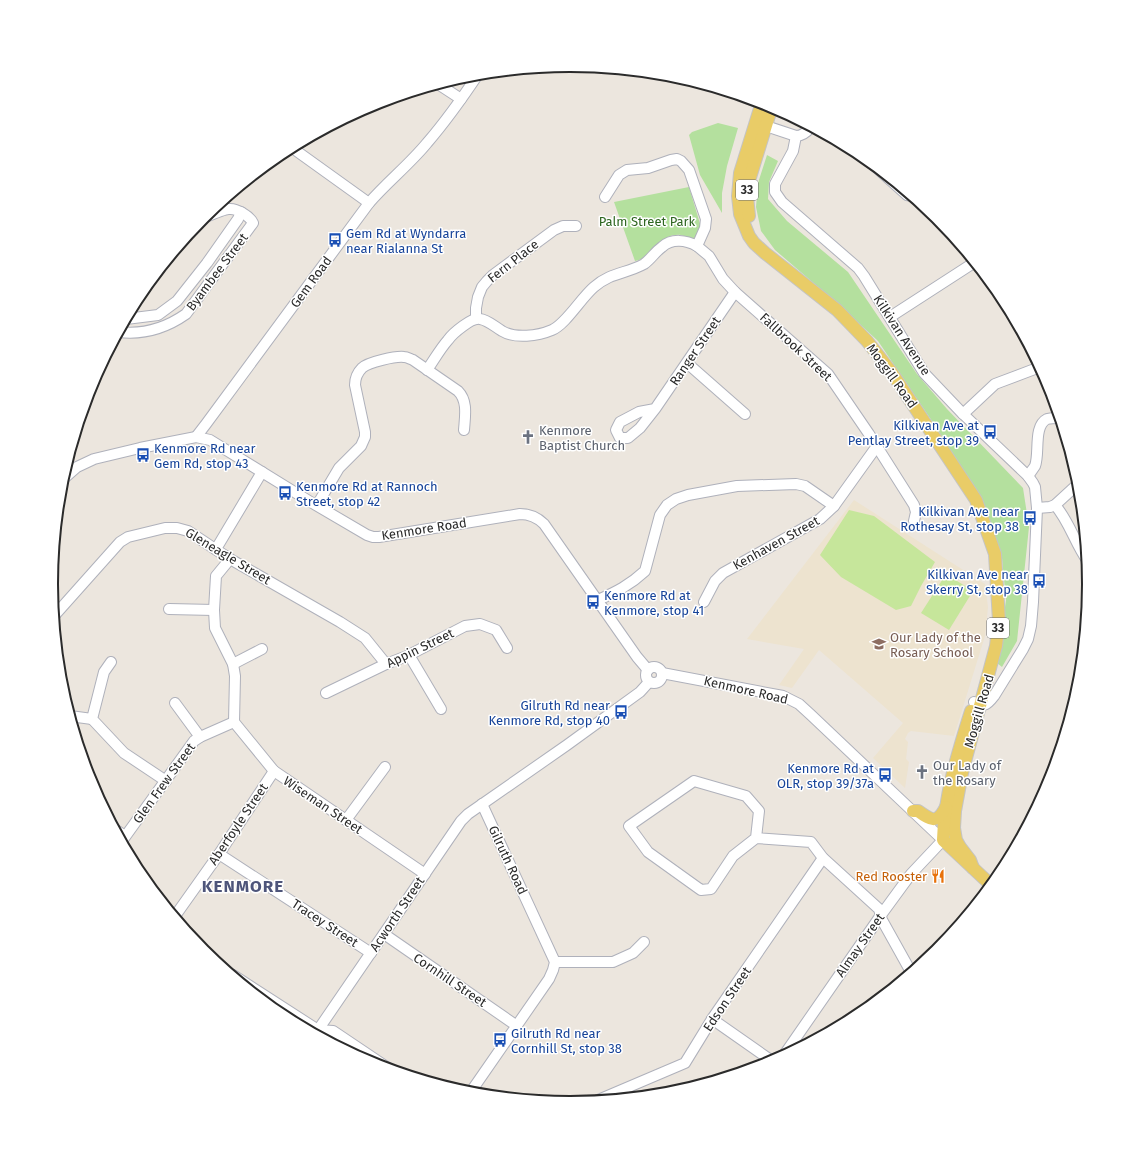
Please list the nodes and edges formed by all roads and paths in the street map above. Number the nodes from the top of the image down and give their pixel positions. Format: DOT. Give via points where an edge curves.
graph roads {
  1 [pos="474,80"];
  2 [pos="443,87"];
  3 [pos="461,99"];
  4 [pos="762,108"];
  5 [pos="769,111"];
  6 [pos="761,124"];
  7 [pos="808,130"];
  8 [pos="796,136"];
  9 [pos="297,151"];
  10 [pos="605,197"];
  11 [pos="369,203"];
  12 [pos="241,212"];
  13 [pos="216,214"];
  14 [pos="576,226"];
  15 [pos="697,246"];
  16 [pos="970,265"];
  17 [pos="735,292"];
  18 [pos="890,317"];
  19 [pos="132,318"];
  20 [pos="476,319"];
  21 [pos="124,333"];
  22 [pos="687,363"];
  23 [pos="1034,369"];
  24 [pos="427,370"];
  25 [pos="655,409"];
  26 [pos="745,414"];
  27 [pos="963,414"];
  28 [pos="1055,418"];
  29 [pos="464,430"];
  30 [pos="196,437"];
  31 [pos="877,446"];
  32 [pos="262,472"];
  33 [pos="70,473"];
  34 [pos="1028,476"];
  35 [pos="1073,489"];
  36 [pos="316,505"];
  37 [pos="1055,505"];
  38 [pos="834,506"];
  39 [pos="1037,508"];
  40 [pos="914,521"];
  41 [pos="216,549"];
  42 [pos="1081,551"];
  43 [pos="230,559"];
  44 [pos="620,591"];
  45 [pos="598,600"];
  46 [pos="704,602"];
  47 [pos="169,609"];
  48 [pos="604,609"];
  49 [pos="214,610"];
  50 [pos="59,611"];
  51 [pos="507,648"];
  52 [pos="262,649"];
  53 [pos="410,655"];
  54 [pos="111,662"];
  55 [pos="233,664"];
  56 [pos="386,664"];
  57 [pos="648,670"];
  58 [pos="662,673"];
  59 [pos="649,682"];
  60 [pos="326,692"];
  61 [pos="175,703"];
  62 [pos="977,704"];
  63 [pos="441,708"];
  64 [pos="75,717"];
  65 [pos="92,719"];
  66 [pos="234,722"];
  67 [pos="200,737"];
  68 [pos="386,767"];
  69 [pos="274,771"];
  70 [pos="166,781"];
  71 [pos="482,804"];
  72 [pos="952,804"];
  73 [pos="913,811"];
  74 [pos="346,820"];
  75 [pos="126,837"];
  76 [pos="756,838"];
  77 [pos="943,840"];
  78 [pos="219,854"];
  79 [pos="823,858"];
  80 [pos="973,868"];
  81 [pos="425,874"];
  82 [pos="987,880"];
  83 [pos="178,912"];
  84 [pos="881,915"];
  85 [pos="384,934"];
  86 [pos="644,942"];
  87 [pos="371,953"];
  88 [pos="554,962"];
  89 [pos="909,968"];
  90 [pos="712,1019"];
  91 [pos="517,1026"];
  92 [pos="318,1030"];
  93 [pos="320,1030"];
  94 [pos="790,1046"];
  95 [pos="366,1053"];
  96 [pos="766,1057"];
  97 [pos="474,1087"];
  98 [pos="614,1093"];
  1 -- 3 [label="street, Gem Road"];
  2 -- 3 [label="street"];
  3 -- 11 [label="street, Gem Road" via="427,144"];
  4 -- 6 [label="main road, Moggill Road / 33"];
  5 -- 6 [label="main road, Moggill Road / 33"];
  6 -- 8 [label="street"];
  6 -- 62 [label="main road, Moggill Road / 33" via="740,173 740,214 749,236 765,253 837,310 867,342 892,373 976,500 995,554 997,595 988,660"];
  7 -- 8 [label="street"];
  8 -- 18 [label="street, Kilkivan Avenue" via="793,151 774,184 775,192 782,202 858,268"];
  9 -- 11 [label="street"];
  10 -- 15 [label="street" via="622,172 681,160 689,170 706,220"];
  11 -- 30 [label="street, Gem Road"];
  12 -- 13 [label="street" via="229,209"];
  12 -- 19 [label="street, Byambee Street" via="177,301 158,315"];
  12 -- 21 [label="street, Byambee Street" via="253,221 251,227 186,314 160,328"];
  14 -- 20 [label="street, Fern Place" via="563,226 554,230 493,275 482,287 476,308"];
  15 -- 17 [label="street, Fallbrook Street" via="709,256 723,279"];
  15 -- 20 [label="street" via="680,241 662,246 644,264 607,278 594,287 558,327 550,331 528,336 510,335 485,320"];
  16 -- 18 [label="street"];
  17 -- 22 [label="street, Ranger Street"];
  17 -- 31 [label="street, Fallbrook Street" via="828,374"];
  18 -- 27 [label="street, Kilkivan Avenue" via="924,373"];
  20 -- 24 [label="street" via="448,340"];
  22 -- 25 [label="street, Ranger Street"];
  22 -- 26 [label="street"];
  23 -- 27 [label="street" via="995,384"];
  24 -- 29 [label="street" via="462,395 465,408"];
  24 -- 36 [label="street" via="413,360 398,357 363,366 358,372 355,385 365,432 364,442 339,468"];
  27 -- 34 [label="street, Kilkivan Avenue"];
  28 -- 34 [label="street" via="1043,422 1039,429 1035,466"];
  30 -- 32 [label="street, Kenmore Road" via="210,440"];
  30 -- 33 [label="street, Kenmore Road" via="94,459"];
  31 -- 38 [label="street, Kenhaven Street"];
  31 -- 40 [label="street, Fallbrook Street" via="914,505"];
  32 -- 36 [label="street, Kenmore Road"];
  32 -- 41 [label="street"];
  34 -- 39 [label="street, Kilkivan Avenue" via="1033,483"];
  35 -- 37 [label="street"];
  36 -- 45 [label="street, Kenmore Road" via="373,537 520,514 533,515 544,524"];
  37 -- 39 [label="street"];
  37 -- 42 [label="street" via="1062,513"];
  38 -- 44 [label="street" via="805,486 796,484 737,486 676,499 667,505 660,515 645,571"];
  38 -- 46 [label="street, Kenhaven Street" via="820,519 723,573 715,581"];
  39 -- 62 [label="street, Kilkivan Avenue" via="1033,602 1028,640 994,696 984,705"];
  41 -- 43 [label="street, Gleneagle Street"];
  41 -- 50 [label="street, Gleneagle Street" via="188,530 177,528 165,528 128,537 120,542"];
  43 -- 49 [label="street" via="216,576"];
  43 -- 56 [label="street, Gleneagle Street" via="366,638"];
  44 -- 45 [label="street"];
  44 -- 48 [label="street"];
  45 -- 48 [label="street, Kenmore Road"];
  47 -- 49 [label="street"];
  48 -- 57 [label="street, Kenmore Road"];
  49 -- 55 [label="street" via="215,628"];
  51 -- 53 [label="street, Appin Street" via="496,630 480,624 465,626"];
  52 -- 55 [label="street"];
  53 -- 56 [label="street, Appin Street"];
  53 -- 63 [label="street"];
  54 -- 65 [label="street" via="104,672"];
  55 -- 66 [label="street"];
  56 -- 60 [label="street, Appin Street"];
  57 -- 58 [label="street" via="655,667"];
  57 -- 59 [label="street" via="646,675"];
  58 -- 59 [label="street" via="658,682"];
  58 -- 73 [label="street, Kenmore Road" via="783,696 799,704"];
  59 -- 71 [label="street" via="640,692"];
  61 -- 67 [label="street"];
  62 -- 72 [label="main road, Moggill Road / 33" via="963,734 956,762"];
  64 -- 65 [label="street"];
  65 -- 70 [label="street" via="124,753"];
  66 -- 67 [label="street, Glen Frew Street"];
  66 -- 69 [label="street, Wiseman Street"];
  67 -- 70 [label="street, Glen Frew Street" via="194,741"];
  68 -- 74 [label="street"];
  69 -- 74 [label="street, Wiseman Street"];
  69 -- 78 [label="street, Aberfoyle Street"];
  70 -- 75 [label="street, Glen Frew Street"];
  71 -- 81 [label="street, Acworth Street" via="461,821"];
  71 -- 88 [label="street, Gilruth Road"];
  72 -- 73 [label="main road" via="941,816 933,820 918,811"];
  72 -- 77 [label="main road, Moggill Road / 33" via="943,825"];
  72 -- 80 [label="main road, Moggill Road / 33" via="956,840"];
  73 -- 77 [label="street, Kenmore Road"];
  74 -- 81 [label="street, Wiseman Street"];
  76 -- 76 [label="street" via="733,856 711,889 701,890 648,852 629,826 694,781 746,796 759,811"];
  76 -- 79 [label="street" via="811,842"];
  77 -- 80 [label="main road, Moggill Road / 33"];
  77 -- 84 [label="street, Almay Street" via="911,874"];
  78 -- 83 [label="street, Aberfoyle Street"];
  78 -- 87 [label="street, Tracey Street"];
  79 -- 84 [label="street" via="879,908"];
  79 -- 90 [label="street, Edson Street"];
  80 -- 82 [label="main road, Moggill Road / 33"];
  81 -- 85 [label="street, Acworth Street"];
  84 -- 89 [label="street"];
  84 -- 94 [label="street, Almay Street"];
  85 -- 87 [label="street, Acworth Street"];
  85 -- 91 [label="street, Cornhill Street"];
  86 -- 88 [label="street" via="633,953 613,962"];
  87 -- 92 [label="street, Acworth Street"];
  88 -- 91 [label="street" via="551,975"];
  90 -- 96 [label="street"];
  90 -- 98 [label="street, Edson Street" via="685,1063"];
  91 -- 97 [label="street"];
  93 -- 95 [label="street" via="333,1031"];
}
